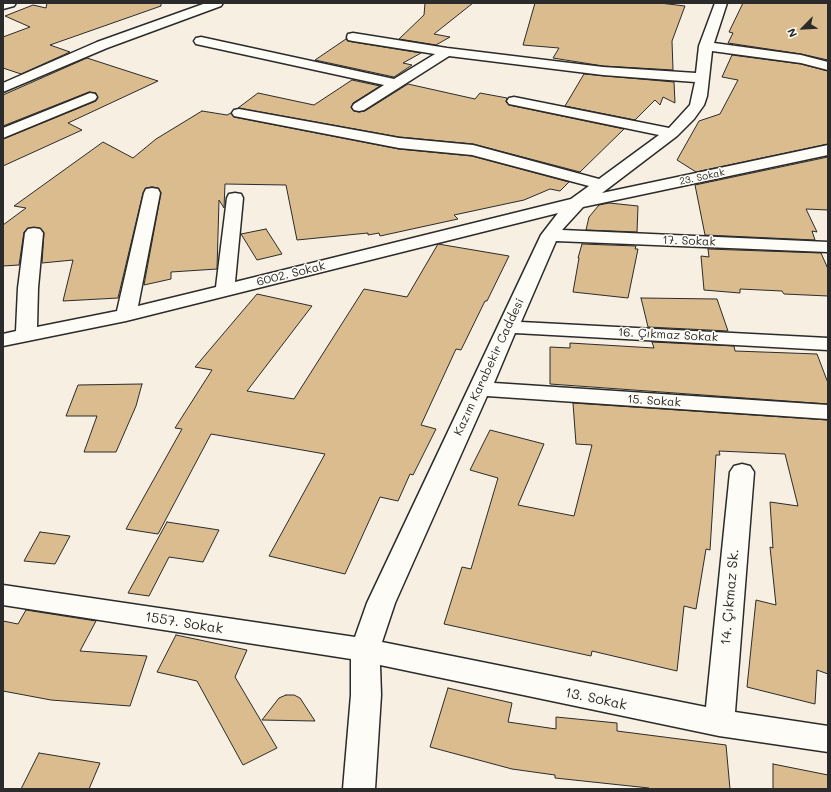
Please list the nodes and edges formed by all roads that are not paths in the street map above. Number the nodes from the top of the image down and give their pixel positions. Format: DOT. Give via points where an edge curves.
graph roads {
  1 [pos="216,3"];
  2 [pos="721,3"];
  3 [pos="354,37"];
  4 [pos="201,41"];
  5 [pos="706,46"];
  6 [pos="447,52"];
  7 [pos="828,66"];
  8 [pos="702,78"];
  9 [pos="397,84"];
  10 [pos="3,88"];
  11 [pos="90,97"];
  12 [pos="514,101"];
  13 [pos="360,107"];
  14 [pos="239,113"];
  15 [pos="672,133"];
  16 [pos="3,134"];
  17 [pos="828,150"];
  18 [pos="603,185"];
  19 [pos="152,194"];
  20 [pos="235,198"];
  21 [pos="577,203"];
  22 [pos="34,233"];
  23 [pos="550,235"];
  24 [pos="828,247"];
  25 [pos="225,290"];
  26 [pos="126,315"];
  27 [pos="508,326"];
  28 [pos="26,336"];
  29 [pos="3,340"];
  30 [pos="828,344"];
  31 [pos="480,389"];
  32 [pos="828,412"];
  33 [pos="742,472"];
  34 [pos="3,595"];
  35 [pos="364,650"];
  36 [pos="719,723"];
  37 [pos="828,739"];
  38 [pos="360,789"];
  1 -- 10 [label="street" via="102,45"];
  2 -- 5 [label="street, Kazım Karabekir Caddesi"];
  3 -- 6 [label="street"];
  4 -- 9 [label="street"];
  5 -- 7 [label="street" via="801,59"];
  5 -- 8 [label="street, Kazım Karabekir Caddesi"];
  6 -- 8 [label="street" via="603,71"];
  6 -- 9 [label="street"];
  8 -- 15 [label="street, Kazım Karabekir Caddesi" via="697,105"];
  9 -- 13 [label="street"];
  11 -- 16 [label="street"];
  12 -- 15 [label="street"];
  14 -- 18 [label="street" via="399,143 473,150"];
  15 -- 18 [label="street, Kazım Karabekir Caddesi"];
  17 -- 21 [label="street, 23. Sokak"];
  18 -- 21 [label="street, Kazım Karabekir Caddesi"];
  19 -- 26 [label="street"];
  20 -- 25 [label="street"];
  21 -- 23 [label="street, Kazım Karabekir Caddesi"];
  21 -- 25 [label="street, 6002. Sokak"];
  22 -- 28 [label="street"];
  23 -- 24 [label="street, 17. Sokak"];
  23 -- 27 [label="street, Kazım Karabekir Caddesi"];
  25 -- 26 [label="street, 6002. Sokak"];
  26 -- 28 [label="street, 6002. Sokak"];
  27 -- 30 [label="street, 16. Çıkmaz Sokak"];
  27 -- 31 [label="street, Kazım Karabekir Caddesi"];
  28 -- 29 [label="street, 6002. Sokak"];
  31 -- 32 [label="street, 15. Sokak"];
  31 -- 35 [label="street, Kazım Karabekir Caddesi" via="381,603"];
  33 -- 36 [label="street, 14. Çıkmaz Sk."];
  34 -- 35 [label="street, 1557. Sokak"];
  35 -- 36 [label="street, 13. Sokak"];
  35 -- 38 [label="street, Kazım Karabekir Caddesi" via="366,695"];
  36 -- 37 [label="street, 13. Sokak"];
}
